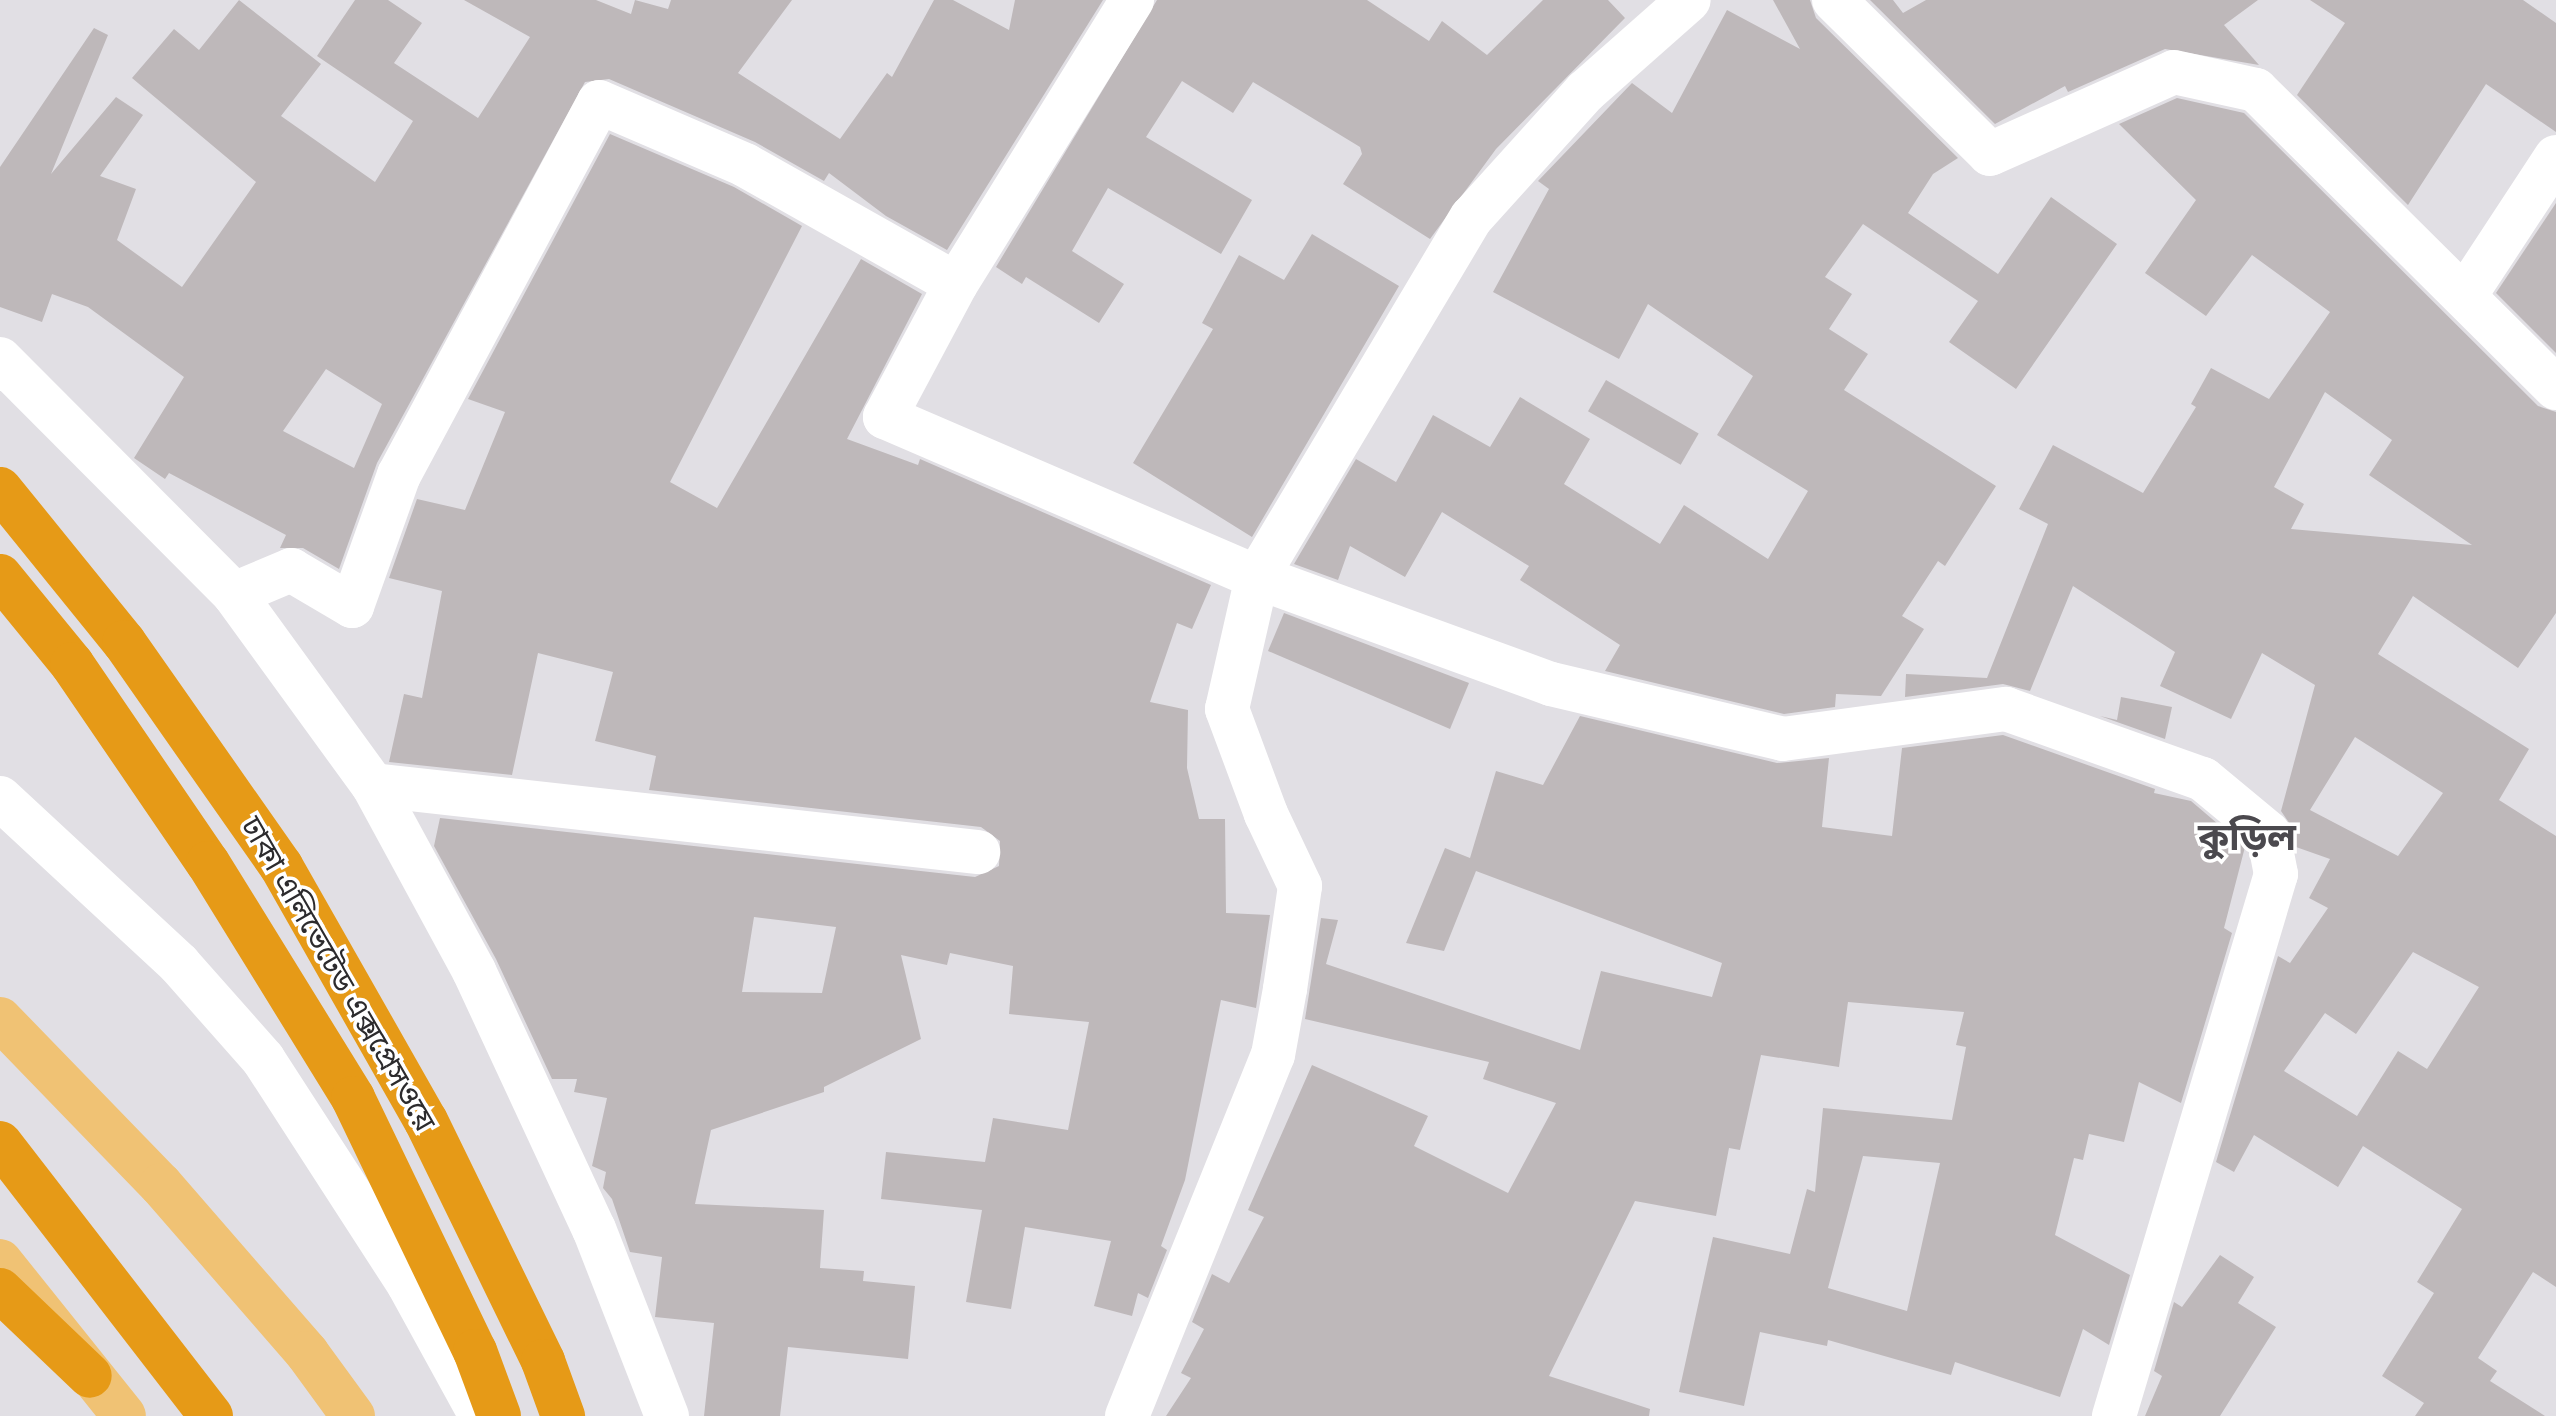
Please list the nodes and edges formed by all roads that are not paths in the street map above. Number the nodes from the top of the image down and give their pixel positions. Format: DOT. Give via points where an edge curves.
graph roads {
  1 [pos="1132,0"];
  2 [pos="1689,0"];
  3 [pos="1834,0"];
  4 [pos="2556,157"];
  5 [pos="956,284"];
  6 [pos="2466,294"];
  7 [pos="0,359"];
  8 [pos="2556,388"];
  9 [pos="0,489"];
  10 [pos="0,576"];
  11 [pos="1257,577"];
  12 [pos="234,594"];
  13 [pos="373,785"];
  14 [pos="0,798"];
  15 [pos="978,852"];
  16 [pos="0,1019"];
  17 [pos="0,1143"];
  18 [pos="0,1261"];
  19 [pos="0,1290"];
  20 [pos="90,1376"];
  21 [pos="124,1416"];
  22 [pos="211,1416"];
  23 [pos="353,1416"];
  24 [pos="481,1416"];
  25 [pos="499,1416"];
  26 [pos="563,1416"];
  27 [pos="667,1416"];
  28 [pos="1127,1416"];
  29 [pos="2114,1416"];
  1 -- 5 [label="street"];
  2 -- 11 [label="street" via="1586,91 1472,217"];
  3 -- 6 [label="street" via="1990,154 2174,72 2256,90"];
  4 -- 6 [label="street"];
  5 -- 11 [label="street" via="885,417"];
  5 -- 12 [label="street" via="745,165 599,102 399,475 352,606 291,570"];
  6 -- 8 [label="street"];
  7 -- 12 [label="street"];
  9 -- 26 [label="highway, ঢাকা এলিভেটেড এক্সপ্রেসওয়ে" via="124,642 281,866 426,1121 543,1361"];
  10 -- 25 [label="highway, ঢাকা এলিভেটেড এক্সপ্রেসওয়ে" via="72,664 208,863 353,1098 475,1351"];
  11 -- 28 [label="street" via="1227,709 1300,886 1285,989 1273,1055"];
  11 -- 29 [label="street" via="1551,684 1783,739 2006,709 2203,779 2268,833 2276,874"];
  12 -- 13 [label="street"];
  13 -- 15 [label="street"];
  13 -- 27 [label="street" via="474,971 594,1229"];
  14 -- 24 [label="street" via="179,964 263,1059 409,1285"];
  16 -- 23 [label="main road" via="161,1185 307,1353"];
  17 -- 22 [label="highway"];
  18 -- 20 [label="main road"];
  19 -- 20 [label="highway"];
  20 -- 21 [label="main road"];
}
